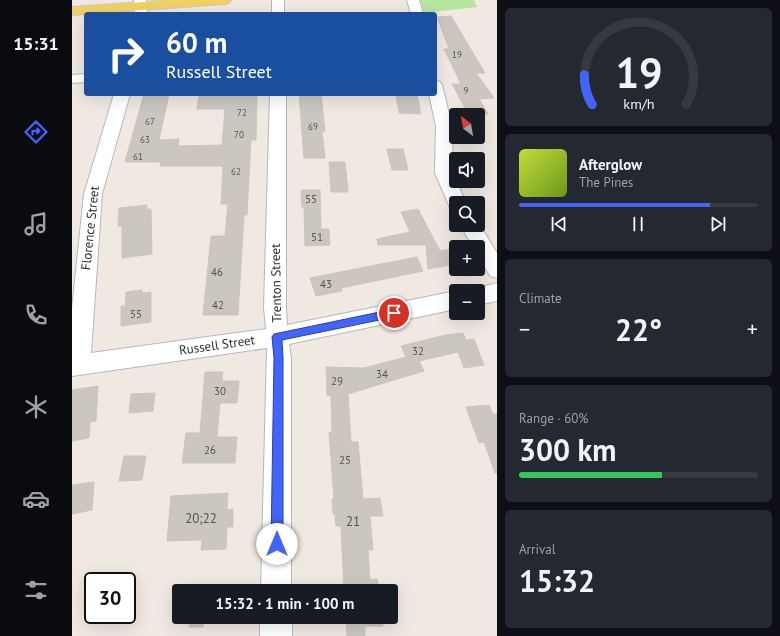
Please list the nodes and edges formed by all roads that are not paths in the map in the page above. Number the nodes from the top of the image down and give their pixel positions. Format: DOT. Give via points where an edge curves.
graph roads {
  1 [pos="225,0"];
  2 [pos="278,0"];
  3 [pos="413,0"];
  4 [pos="141,7"];
  5 [pos="72,11"];
  6 [pos="278,12"];
  7 [pos="416,12"];
  8 [pos="72,78"];
  9 [pos="84,78"];
  10 [pos="437,94"];
  11 [pos="121,96"];
  12 [pos="278,96"];
  13 [pos="454,196"];
  14 [pos="474,232"];
  15 [pos="497,270"];
  16 [pos="449,301"];
  17 [pos="277,337"];
  18 [pos="75,366"];
  19 [pos="276,584"];
  20 [pos="276,624"];
  21 [pos="276,636"];
  1 -- 4 [label="main road"];
  2 -- 6 [label="street"];
  3 -- 7 [label="street"];
  4 -- 5 [label="main road"];
  8 -- 9 [label="street"];
  10 -- 13 [label="street" via="444,126 443,167"];
  11 -- 18 [label="street, Florence Street" via="93,194"];
  12 -- 17 [label="street, Trenton Street" via="275,308"];
  14 -- 15 [label="street"];
  16 -- 17 [label="street, Russell Street"];
  17 -- 18 [label="street, Russell Street"];
  17 -- 19 [label="street, Trenton Street"];
  20 -- 21 [label="street"];
}
